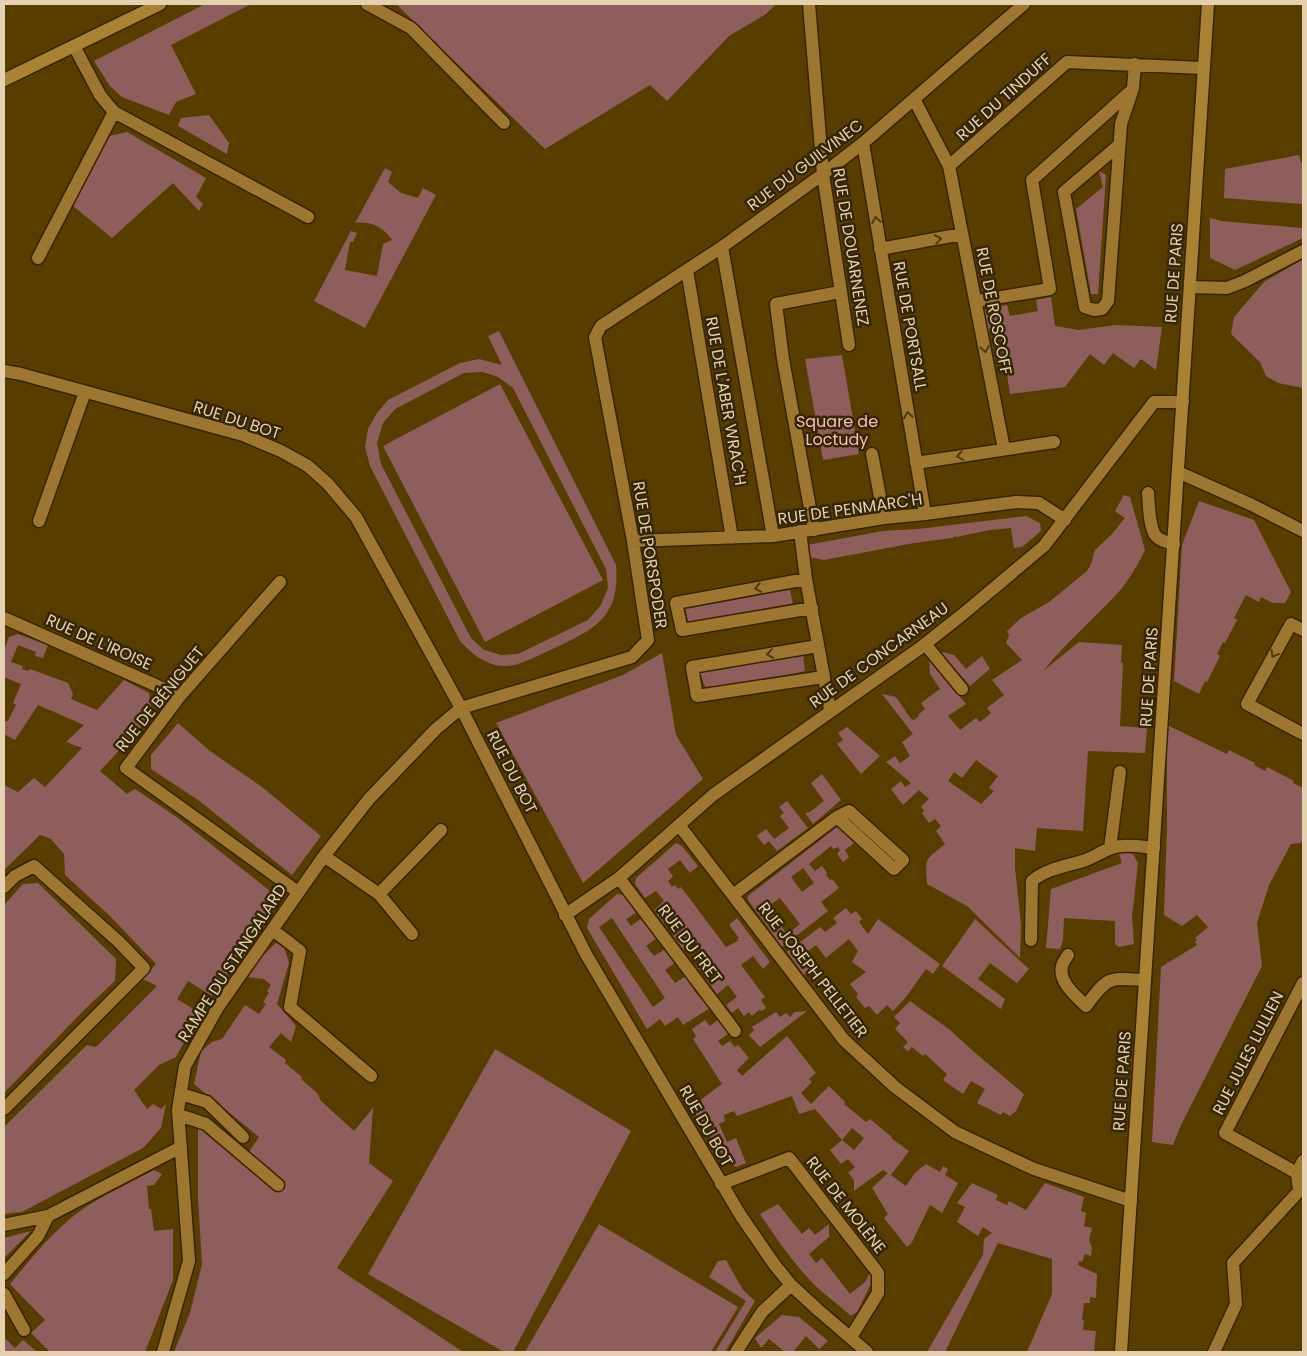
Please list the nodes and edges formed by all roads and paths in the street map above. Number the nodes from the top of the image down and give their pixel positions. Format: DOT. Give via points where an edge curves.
graph roads {
  1 [pos="160,4"];
  2 [pos="367,4"];
  3 [pos="809,4"];
  4 [pos="1024,4"];
  5 [pos="1208,4"];
  6 [pos="74,46"];
  7 [pos="1135,64"];
  8 [pos="1203,68"];
  9 [pos="4,80"];
  10 [pos="1134,88"];
  11 [pos="914,99"];
  12 [pos="114,112"];
  13 [pos="504,123"];
  14 [pos="863,143"];
  15 [pos="1119,145"];
  16 [pos="950,166"];
  17 [pos="822,174"];
  18 [pos="308,216"];
  19 [pos="962,234"];
  20 [pos="722,247"];
  21 [pos="880,249"];
  22 [pos="1303,251"];
  23 [pos="38,258"];
  24 [pos="687,270"];
  25 [pos="1190,287"];
  26 [pos="840,292"];
  27 [pos="977,301"];
  28 [pos="595,337"];
  29 [pos="849,344"];
  30 [pos="4,371"];
  31 [pos="85,392"];
  32 [pos="1182,402"];
  33 [pos="1054,442"];
  34 [pos="1004,449"];
  35 [pos="872,454"];
  36 [pos="916,463"];
  37 [pos="1178,472"];
  38 [pos="1148,493"];
  39 [pos="925,514"];
  40 [pos="884,518"];
  41 [pos="1065,520"];
  42 [pos="39,521"];
  43 [pos="814,530"];
  44 [pos="800,531"];
  45 [pos="1303,531"];
  46 [pos="773,536"];
  47 [pos="732,538"];
  48 [pos="633,541"];
  49 [pos="1174,544"];
  50 [pos="806,579"];
  51 [pos="280,582"];
  52 [pos="812,608"];
  53 [pos="5,622"];
  54 [pos="1303,630"];
  55 [pos="925,644"];
  56 [pos="818,646"];
  57 [pos="823,677"];
  58 [pos="962,688"];
  59 [pos="180,696"];
  60 [pos="461,708"];
  61 [pos="830,710"];
  62 [pos="1303,734"];
  63 [pos="1120,772"];
  64 [pos="837,817"];
  65 [pos="679,825"];
  66 [pos="441,830"];
  67 [pos="1110,848"];
  68 [pos="1154,848"];
  69 [pos="324,856"];
  70 [pos="619,878"];
  71 [pos="4,887"];
  72 [pos="298,892"];
  73 [pos="379,894"];
  74 [pos="733,894"];
  75 [pos="565,915"];
  76 [pos="273,930"];
  77 [pos="412,934"];
  78 [pos="1031,940"];
  79 [pos="1068,955"];
  80 [pos="1145,980"];
  81 [pos="1303,983"];
  82 [pos="736,1031"];
  83 [pos="370,1076"];
  84 [pos="181,1094"];
  85 [pos="4,1109"];
  86 [pos="179,1115"];
  87 [pos="244,1137"];
  88 [pos="180,1147"];
  89 [pos="1303,1160"];
  90 [pos="1297,1173"];
  91 [pos="721,1184"];
  92 [pos="278,1185"];
  93 [pos="1131,1201"];
  94 [pos="48,1216"];
  95 [pos="4,1225"];
  96 [pos="4,1274"];
  97 [pos="791,1285"];
  98 [pos="4,1294"];
  99 [pos="24,1330"];
  100 [pos="851,1337"];
  101 [pos="165,1351"];
  102 [pos="736,1352"];
  103 [pos="867,1352"];
  104 [pos="1121,1352"];
  105 [pos="1214,1352"];
  1 -- 6 [label="main road"];
  2 -- 13 [label="street" via="412,28"];
  3 -- 17 [label="street, RUE DE DOUARNENEZ"];
  4 -- 11 [label="street, RUE DU GUILVINEC"];
  5 -- 8 [label="main road, RUE DE PARIS"];
  6 -- 9 [label="main road"];
  6 -- 12 [label="street" via="100,95"];
  7 -- 8 [label="street, RUE DU TINDUFF"];
  7 -- 10 [label="street"];
  7 -- 16 [label="street, RUE DU TINDUFF" via="1067,62"];
  8 -- 25 [label="main road, RUE DE PARIS"];
  10 -- 15 [label="street" via="1121,124"];
  10 -- 27 [label="street" via="1032,180 1050,289"];
  11 -- 14 [label="street, RUE DU GUILVINEC"];
  11 -- 16 [label="street, RUE DE ROSCOFF"];
  12 -- 18 [label="street"];
  12 -- 23 [label="street"];
  14 -- 17 [label="street, RUE DU GUILVINEC"];
  21 -- 14 [label="street, RUE DE PORTSALL, one-way"];
  15 -- 15 [label="street" via="1064,192 1085,307 1094,310 1102,309 1108,300"];
  16 -- 19 [label="street, RUE DE ROSCOFF"];
  17 -- 20 [label="street, RUE DU GUILVINEC"];
  17 -- 26 [label="street, RUE DE DOUARNENEZ"];
  21 -- 19 [label="street, one-way"];
  19 -- 27 [label="street, RUE DE ROSCOFF"];
  20 -- 24 [label="street, RUE DU GUILVINEC"];
  20 -- 46 [label="street"];
  36 -- 21 [label="street, RUE DE PORTSALL, one-way"];
  22 -- 25 [label="street" via="1227,288"];
  24 -- 28 [label="street, RUE DU GUILVINEC" via="602,326"];
  24 -- 47 [label="street, RUE DE L'ABER WRAC'H"];
  25 -- 32 [label="main road, RUE DE PARIS"];
  26 -- 29 [label="street, RUE DE DOUARNENEZ"];
  26 -- 43 [label="street" via="776,304"];
  27 -- 34 [label="street, RUE DE ROSCOFF, one-way"];
  28 -- 48 [label="street, RUE DE PORSPODER"];
  30 -- 31 [label="street, RUE DU BOT"];
  31 -- 42 [label="street"];
  31 -- 60 [label="street, RUE DU BOT" via="243,436 308,466 356,517"];
  32 -- 37 [label="main road, RUE DE PARIS"];
  32 -- 41 [label="street, RUE DE CONCARNEAU" via="1154,402"];
  33 -- 34 [label="street"];
  34 -- 36 [label="street, one-way"];
  35 -- 40 [label="street"];
  36 -- 39 [label="street, RUE DE PORTSALL"];
  37 -- 45 [label="street"];
  37 -- 49 [label="main road, RUE DE PARIS"];
  38 -- 49 [label="street" via="1154,534 1160,540"];
  39 -- 40 [label="street, RUE DE PENMARC'H"];
  39 -- 41 [label="street, RUE DE PENMARC'H" via="1016,502 1039,503"];
  40 -- 43 [label="street, RUE DE PENMARC'H"];
  41 -- 55 [label="street, RUE DE CONCARNEAU" via="1044,546"];
  43 -- 44 [label="street, RUE DE PENMARC'H"];
  44 -- 46 [label="street, RUE DE PENMARC'H"];
  44 -- 50 [label="street"];
  46 -- 47 [label="street, RUE DE PENMARC'H"];
  47 -- 48 [label="street, RUE DE PENMARC'H"];
  48 -- 60 [label="street, RUE DE PORSPODER" via="648,640 632,656"];
  49 -- 68 [label="main road, RUE DE PARIS"];
  50 -- 52 [label="street"];
  50 -- 52 [label="street, one-way" via="676,603 682,630"];
  51 -- 59 [label="street, RUE DE BÉNIGUET"];
  52 -- 56 [label="street"];
  53 -- 59 [label="street, RUE DE L'IROISE"];
  54 -- 62 [label="street, one-way" via="1291,624 1247,704"];
  55 -- 58 [label="street"];
  55 -- 61 [label="street, RUE DE CONCARNEAU"];
  56 -- 57 [label="street"];
  56 -- 57 [label="street, one-way" via="692,667 697,696"];
  57 -- 61 [label="street"];
  59 -- 72 [label="street, RUE DE BÉNIGUET" via="126,768"];
  60 -- 69 [label="street, RAMPE DU STANGALARD" via="436,729 369,799"];
  60 -- 75 [label="street, RUE DU BOT"];
  61 -- 65 [label="street, RUE DE CONCARNEAU" via="713,795"];
  63 -- 67 [label="street"];
  64 -- 64 [label="street" via="849,811 903,860 894,869"];
  64 -- 74 [label="street"];
  65 -- 70 [label="street, RUE DE CONCARNEAU"];
  65 -- 74 [label="street, RUE JOSEPH PELLETIER"];
  66 -- 73 [label="street"];
  67 -- 68 [label="street"];
  67 -- 78 [label="street" via="1087,860 1039,875 1032,881"];
  68 -- 80 [label="main road, RUE DE PARIS"];
  69 -- 72 [label="street, RAMPE DU STANGALARD"];
  69 -- 73 [label="street"];
  70 -- 75 [label="street, RUE DE CONCARNEAU"];
  70 -- 82 [label="street, RUE DU FRET"];
  71 -- 85 [label="street" via="15,876 34,866 144,968"];
  72 -- 76 [label="street, RAMPE DU STANGALARD"];
  73 -- 77 [label="street"];
  74 -- 93 [label="street, RUE JOSEPH PELLETIER" via="844,1040 895,1087 955,1132 1034,1169"];
  75 -- 91 [label="street, RUE DU BOT"];
  76 -- 83 [label="street" via="300,951 290,1007"];
  76 -- 84 [label="street, RAMPE DU STANGALARD" via="218,1007 185,1066"];
  79 -- 80 [label="street" via="1062,966 1063,976 1068,989 1086,1006 1102,985 1114,978"];
  80 -- 93 [label="main road, RUE DE PARIS"];
  81 -- 90 [label="street, RUE JULES LULLIEN" via="1225,1133"];
  84 -- 86 [label="street, RAMPE DU STANGALARD"];
  84 -- 87 [label="street" via="206,1102"];
  86 -- 88 [label="street, RAMPE DU STANGALARD"];
  86 -- 92 [label="street" via="206,1124"];
  88 -- 94 [label="street"];
  88 -- 101 [label="street, RAMPE DU STANGALARD" via="189,1261"];
  89 -- 90 [label="street"];
  90 -- 105 [label="street" via="1299,1191 1232,1263 1236,1304"];
  91 -- 97 [label="street, RUE DU BOT"];
  91 -- 100 [label="street, RUE DE MOLÈNE" via="789,1158 878,1272 878,1293"];
  93 -- 104 [label="main road, RUE DE PARIS"];
  94 -- 95 [label="street"];
  94 -- 96 [label="street" via="38,1236"];
  97 -- 100 [label="street, RUE DU BOT"];
  97 -- 102 [label="street" via="762,1312"];
  98 -- 99 [label="street"];
  100 -- 103 [label="street, RUE DU BOT"];
}
